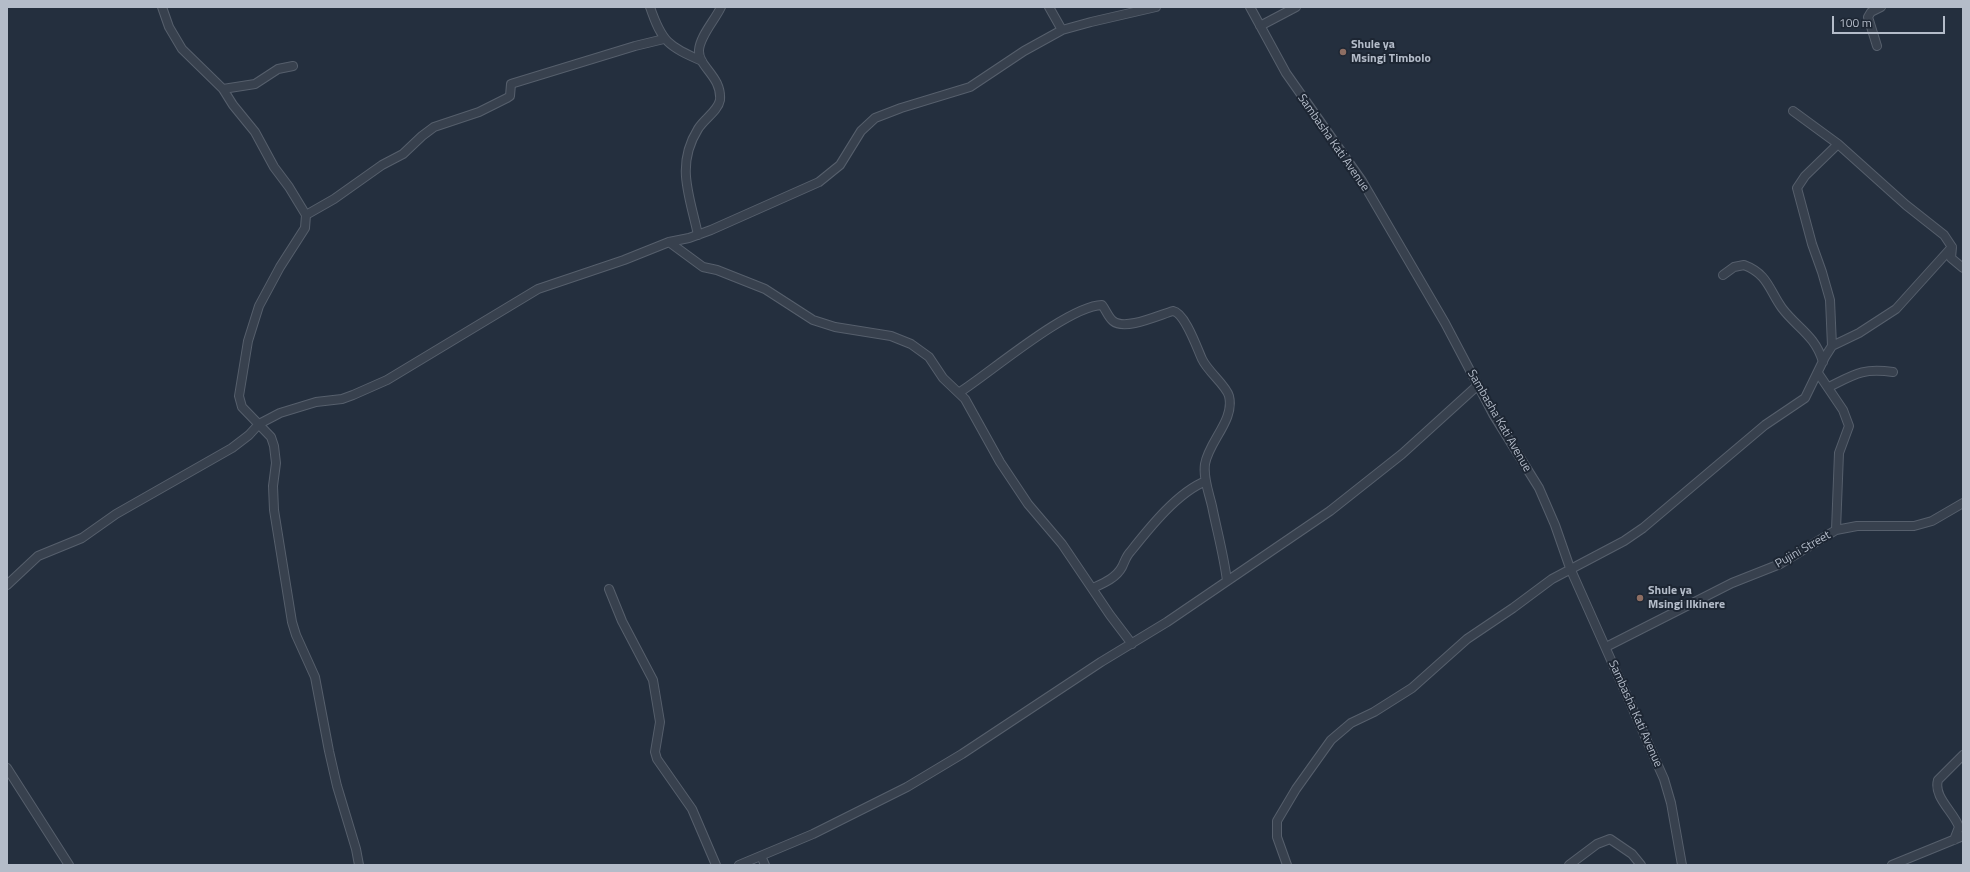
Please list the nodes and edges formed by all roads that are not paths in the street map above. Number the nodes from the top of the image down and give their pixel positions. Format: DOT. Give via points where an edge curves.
graph roads {
  1 [pos="162,7"];
  2 [pos="650,7"];
  3 [pos="721,7"];
  4 [pos="1049,7"];
  5 [pos="1156,7"];
  6 [pos="1250,7"];
  7 [pos="1296,7"];
  8 [pos="1881,7"];
  9 [pos="1260,26"];
  10 [pos="1062,30"];
  11 [pos="664,39"];
  12 [pos="1877,46"];
  13 [pos="702,61"];
  14 [pos="293,66"];
  15 [pos="223,89"];
  16 [pos="1793,111"];
  17 [pos="1838,144"];
  18 [pos="306,215"];
  19 [pos="698,235"];
  20 [pos="669,242"];
  21 [pos="1952,247"];
  22 [pos="1963,268"];
  23 [pos="1723,276"];
  24 [pos="1832,346"];
  25 [pos="1823,362"];
  26 [pos="1893,372"];
  27 [pos="1818,373"];
  28 [pos="1477,386"];
  29 [pos="1829,387"];
  30 [pos="960,392"];
  31 [pos="259,424"];
  32 [pos="1206,481"];
  33 [pos="1963,503"];
  34 [pos="1836,530"];
  35 [pos="1570,568"];
  36 [pos="1227,581"];
  37 [pos="7,585"];
  38 [pos="1093,588"];
  39 [pos="610,589"];
  40 [pos="1132,644"];
  41 [pos="1606,647"];
  42 [pos="1963,755"];
  43 [pos="7,768"];
  44 [pos="1963,836"];
  45 [pos="1954,840"];
  46 [pos="760,856"];
  47 [pos="69,865"];
  48 [pos="359,865"];
  49 [pos="716,865"];
  50 [pos="739,865"];
  51 [pos="765,865"];
  52 [pos="1287,865"];
  53 [pos="1569,865"];
  54 [pos="1641,865"];
  55 [pos="1682,865"];
  56 [pos="1892,865"];
  1 -- 15 [label="street" via="168,27 182,49"];
  2 -- 11 [label="street"];
  3 -- 13 [label="street" via="700,45"];
  4 -- 10 [label="street"];
  5 -- 10 [label="street"];
  6 -- 9 [label="street, Sambasha Kati Avenue"];
  7 -- 9 [label="street"];
  8 -- 12 [label="street" via="1871,12 1868,17"];
  9 -- 28 [label="street, Sambasha Kati Avenue" via="1294,85 1362,182 1445,323"];
  10 -- 19 [label="street" via="1024,51 970,87 875,118 861,131 840,165 826,178"];
  11 -- 13 [label="street"];
  11 -- 18 [label="street" via="511,84 510,96 507,98 479,112 434,127 403,154"];
  13 -- 19 [label="street" via="717,82 720,95 719,105 694,136 685,167 688,196"];
  14 -- 15 [label="street" via="278,69 255,84"];
  15 -- 18 [label="street" via="262,141 274,167"];
  16 -- 17 [label="street"];
  17 -- 21 [label="street" via="1940,232"];
  17 -- 24 [label="street" via="1805,176 1797,188 1830,300"];
  18 -- 31 [label="street" via="306,228 266,291 250,335 240,385 240,403"];
  19 -- 20 [label="street"];
  20 -- 30 [label="street" via="703,267 765,289 813,320 835,327 891,336 911,344 929,356 943,378"];
  20 -- 31 [label="street" via="538,289 367,390 342,399 316,402 280,413"];
  21 -- 22 [label="street" via="1951,258"];
  21 -- 24 [label="street" via="1896,310"];
  23 -- 25 [label="street" via="1734,267 1744,265 1761,274 1768,281 1783,309 1814,340"];
  24 -- 25 [label="street"];
  25 -- 27 [label="street"];
  26 -- 29 [label="street" via="1859,372"];
  27 -- 29 [label="street"];
  27 -- 35 [label="street" via="1805,398 1765,425 1643,528"];
  28 -- 35 [label="street, Sambasha Kati Avenue" via="1547,504"];
  28 -- 36 [label="street" via="1402,454 1330,511"];
  29 -- 34 [label="street" via="1849,426 1839,453"];
  30 -- 32 [label="street" via="1049,329 1092,306 1102,306 1112,320 1122,324 1176,311 1191,334 1204,364 1229,396 1227,414 1207,456"];
  30 -- 38 [label="street" via="1000,462 1028,504 1062,544"];
  31 -- 37 [label="street" via="232,448 116,514 82,538 38,556"];
  31 -- 48 [label="street" via="271,437 274,446 274,510 292,622 315,677 337,786"];
  32 -- 36 [label="street"];
  32 -- 38 [label="street" via="1185,493 1130,551 1117,573 1108,581"];
  33 -- 34 [label="street, Pujini Street" via="1932,521 1914,526 1857,526"];
  34 -- 41 [label="street, Pujini Street" via="1780,564 1732,583"];
  35 -- 41 [label="street, Sambasha Kati Avenue"];
  35 -- 52 [label="street" via="1467,639 1412,688 1351,723 1331,740 1300,782 1277,821 1277,837"];
  36 -- 40 [label="street"];
  38 -- 40 [label="street"];
  39 -- 49 [label="street" via="622,621 653,680 660,722 655,752 657,759 692,809"];
  40 -- 46 [label="street" via="907,787 812,834"];
  41 -- 55 [label="street, Sambasha Kati Avenue" via="1664,779"];
  42 -- 45 [label="street" via="1938,780 1937,785 1944,804 1959,828"];
  43 -- 47 [label="street"];
  44 -- 45 [label="street"];
  45 -- 56 [label="street"];
  46 -- 50 [label="street"];
  46 -- 51 [label="street"];
  53 -- 54 [label="street" via="1597,844 1610,839 1632,854"];
}
